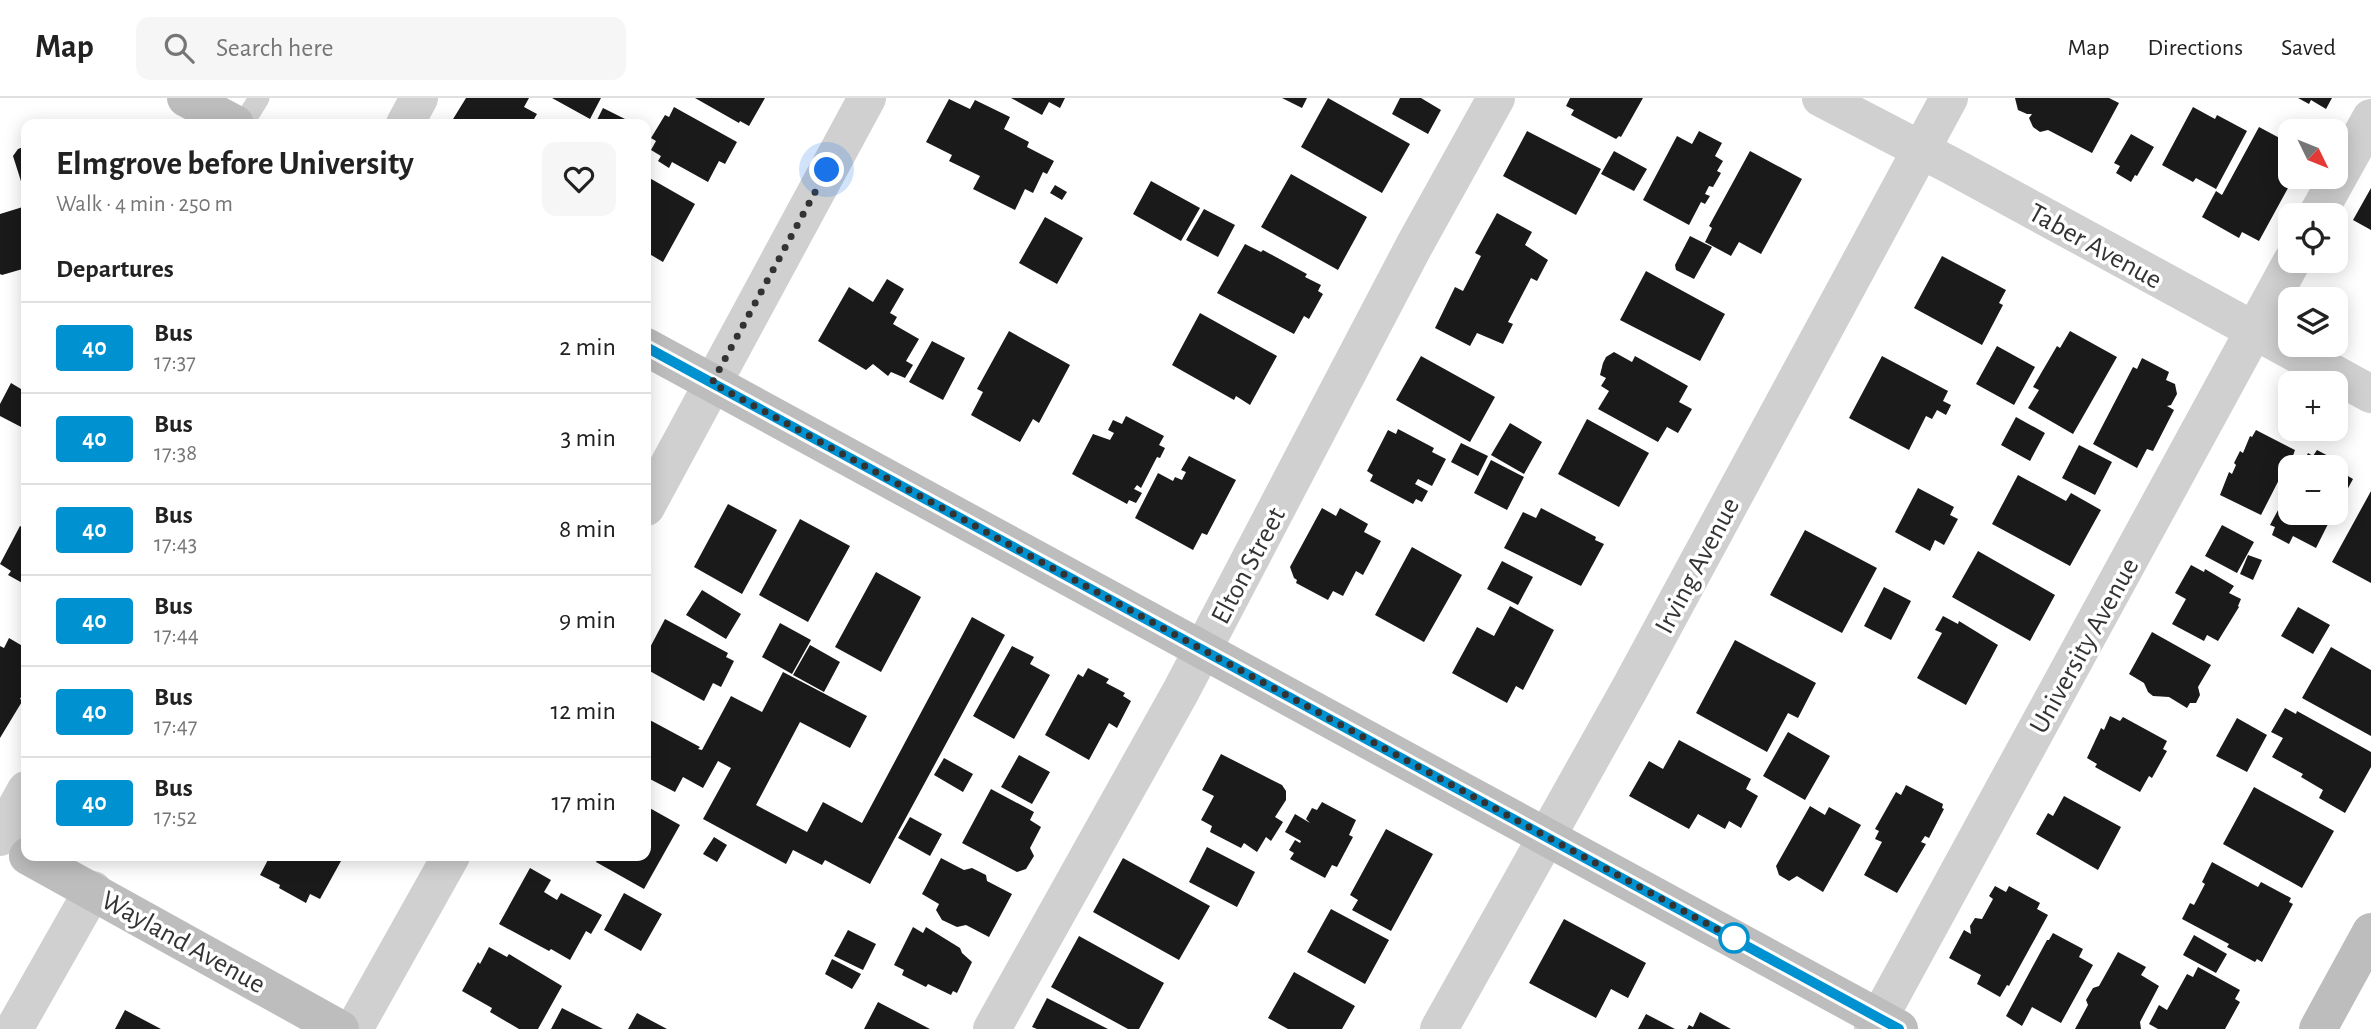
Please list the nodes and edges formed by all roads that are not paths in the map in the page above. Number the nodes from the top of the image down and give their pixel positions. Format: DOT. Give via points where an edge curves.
graph roads {
  1 [pos="186,98"];
  2 [pos="259,98"];
  3 [pos="419,98"];
  4 [pos="867,98"];
  5 [pos="1496,98"];
  6 [pos="1821,98"];
  7 [pos="1949,98"];
  8 [pos="2371,118"];
  9 [pos="225,119"];
  10 [pos="246,119"];
  11 [pos="408,119"];
  12 [pos="1920,150"];
  13 [pos="2324,203"];
  14 [pos="2285,273"];
  15 [pos="2254,331"];
  16 [pos="651,350"];
  17 [pos="712,383"];
  18 [pos="2371,394"];
  19 [pos="651,498"];
  20 [pos="1202,651"];
  21 [pos="21,799"];
  22 [pos="1546,836"];
  23 [pos="0,839"];
  24 [pos="21,851"];
  25 [pos="38,861"];
  26 [pos="449,861"];
  27 [pos="93,890"];
  28 [pos="2371,932"];
  29 [pos="1884,1025"];
  30 [pos="15,1029"];
  31 [pos="340,1029"];
  32 [pos="354,1029"];
  33 [pos="992,1029"];
  34 [pos="1439,1029"];
  35 [pos="2318,1029"];
  1 -- 9 [label="street"];
  2 -- 10 [label="lane"];
  3 -- 11 [label="street"];
  4 -- 17 [label="street"];
  5 -- 20 [label="street, Elton Street"];
  6 -- 12 [label="street, Taber Avenue"];
  7 -- 12 [label="street, Irving Avenue"];
  8 -- 13 [label="street"];
  12 -- 15 [label="street, Taber Avenue"];
  12 -- 22 [label="street, Irving Avenue"];
  14 -- 15 [label="street, University Avenue"];
  15 -- 18 [label="street, Taber Avenue"];
  15 -- 29 [label="street, University Avenue"];
  16 -- 17 [label="street"];
  17 -- 19 [label="street"];
  17 -- 20 [label="street"];
  20 -- 22 [label="street"];
  20 -- 33 [label="street, Elton Street"];
  21 -- 23 [label="street"];
  22 -- 29 [label="street"];
  22 -- 34 [label="street, Irving Avenue"];
  23 -- 24 [label="street, Wayland Avenue"];
  25 -- 27 [label="street, Wayland Avenue"];
  26 -- 32 [label="street"];
  27 -- 30 [label="street"];
  27 -- 31 [label="street, Wayland Avenue"];
  28 -- 35 [label="street"];
}
